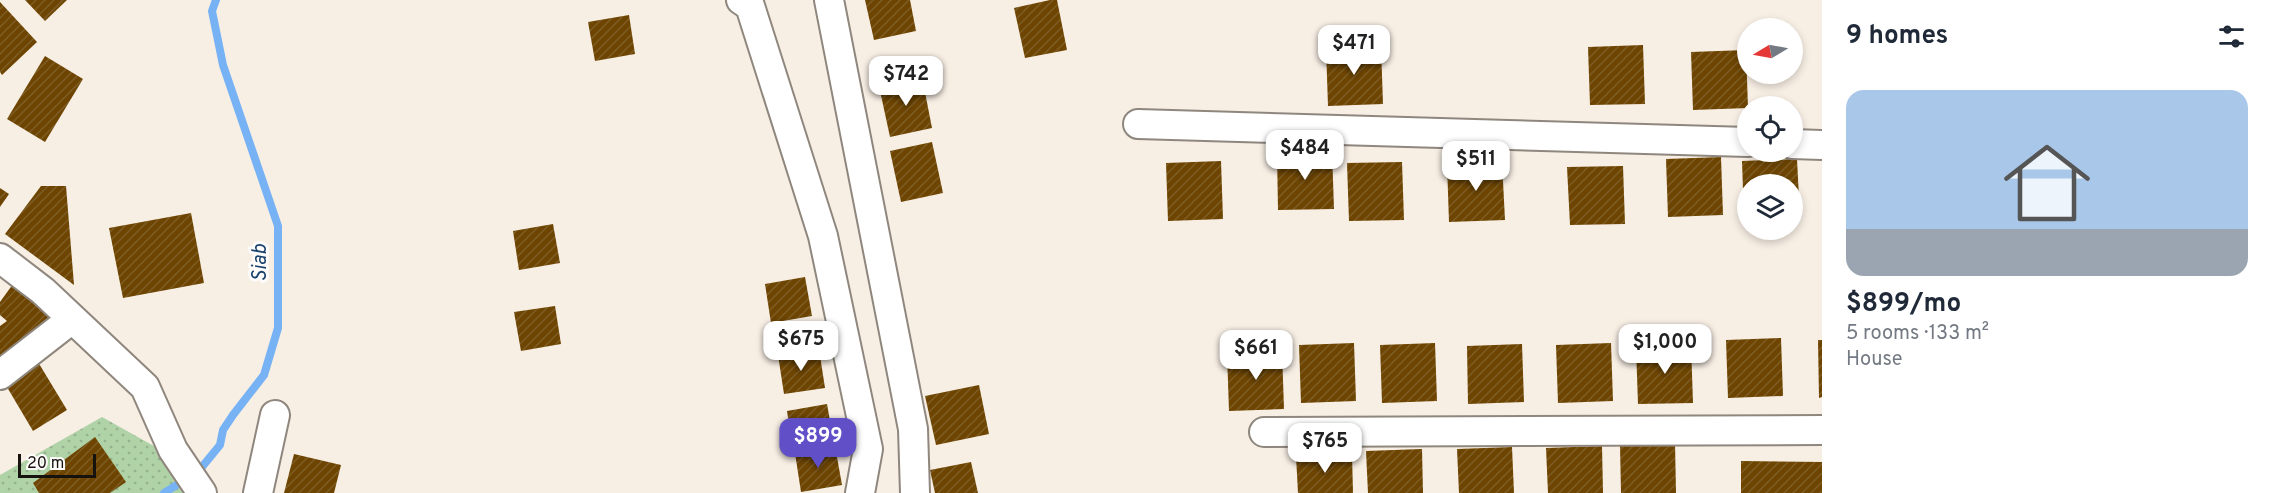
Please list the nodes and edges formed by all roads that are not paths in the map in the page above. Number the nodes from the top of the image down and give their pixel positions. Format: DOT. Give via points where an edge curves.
graph roads {
  1 [pos="741,0"];
  2 [pos="829,0"];
  3 [pos="1138,124"];
  4 [pos="1737,142"];
  5 [pos="1803,144"];
  6 [pos="1822,145"];
  7 [pos="0,258"];
  8 [pos="72,319"];
  9 [pos="0,375"];
  10 [pos="275,415"];
  11 [pos="1822,430"];
  12 [pos="1264,432"];
  13 [pos="202,493"];
  14 [pos="258,493"];
  15 [pos="860,493"];
  16 [pos="915,493"];
  1 -- 15 [label="street" via="750,6 823,236 868,450"];
  2 -- 16 [label="street" via="913,429"];
  3 -- 4 [label="street"];
  5 -- 6 [label="street"];
  7 -- 8 [label="street"];
  8 -- 9 [label="street"];
  8 -- 13 [label="street" via="145,387 173,450"];
  10 -- 14 [label="street"];
  11 -- 12 [label="street"];
}
